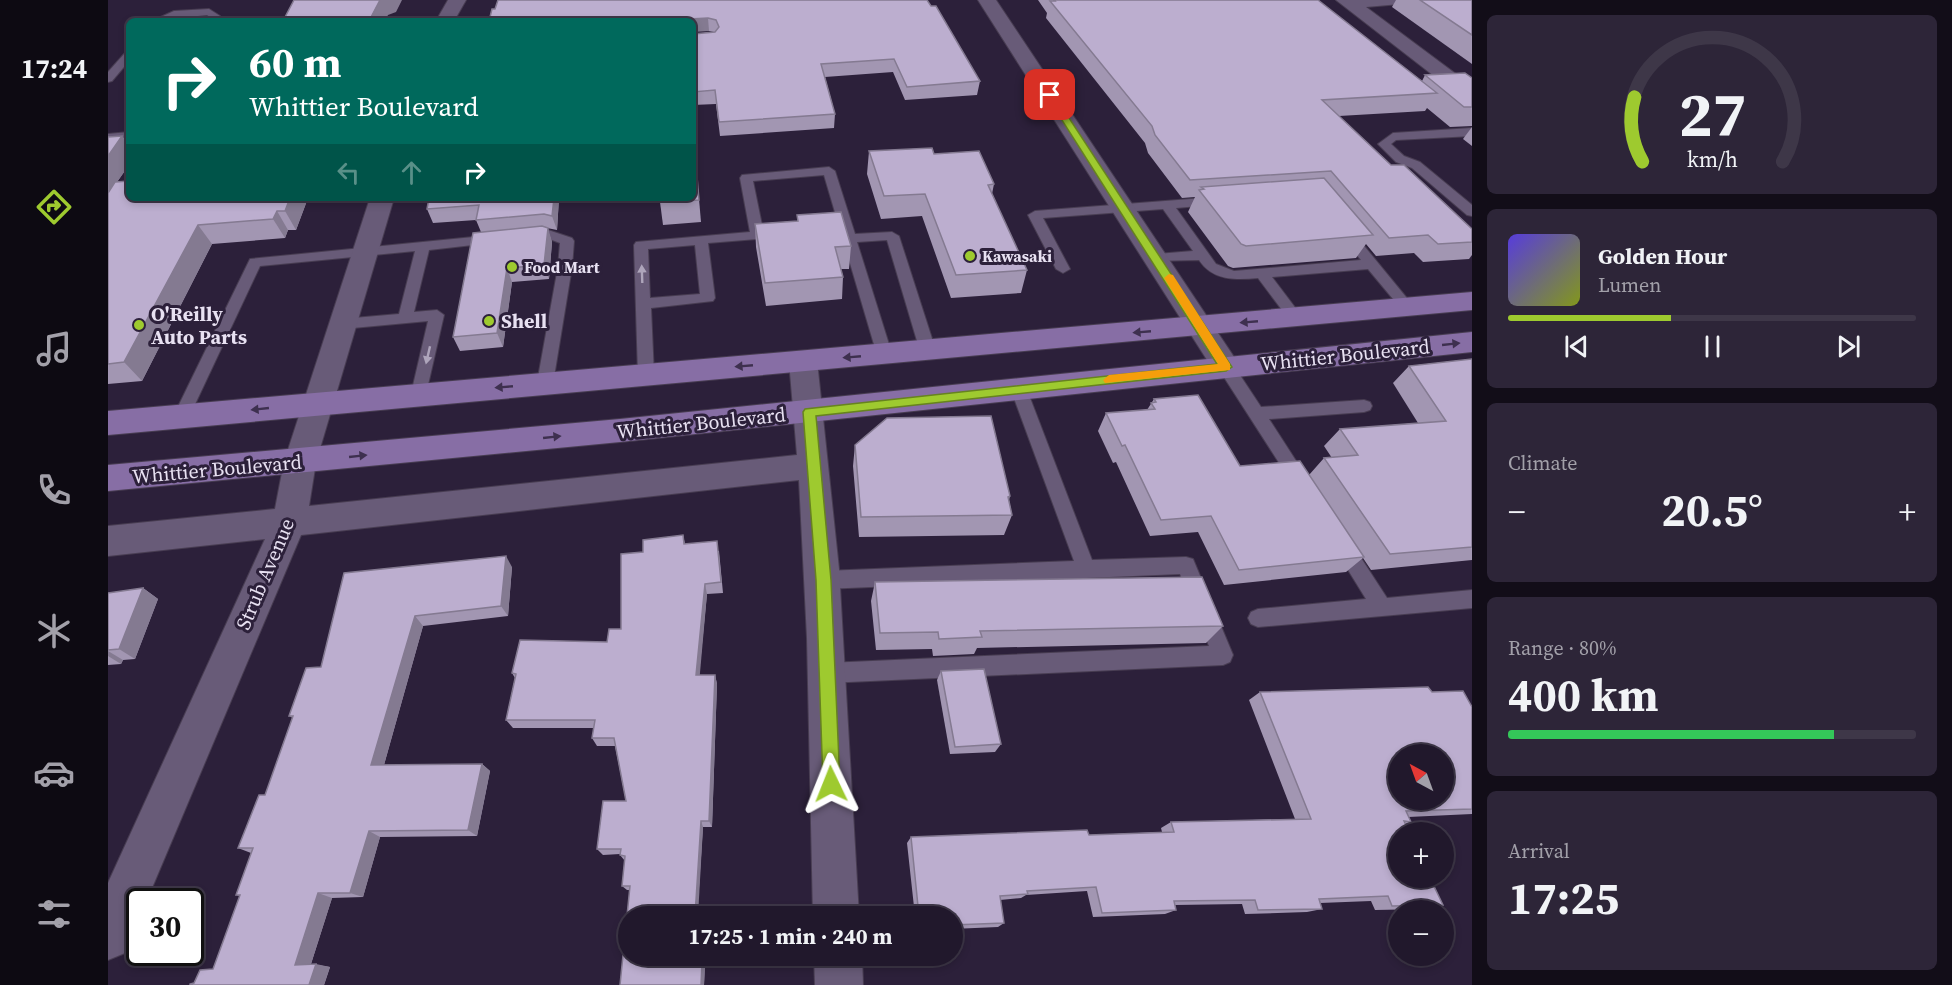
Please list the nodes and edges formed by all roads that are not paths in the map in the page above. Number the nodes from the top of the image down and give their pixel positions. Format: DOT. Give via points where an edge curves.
graph roads {
  1 [pos="457,0"];
  2 [pos="987,0"];
  3 [pos="1394,0"];
  4 [pos="1347,1"];
  5 [pos="164,18"];
  6 [pos="214,18"];
  7 [pos="447,18"];
  8 [pos="126,58"];
  9 [pos="108,79"];
  10 [pos="1463,82"];
  11 [pos="1472,96"];
  12 [pos="1472,132"];
  13 [pos="126,136"];
  14 [pos="108,138"];
  15 [pos="1235,200"];
  16 [pos="380,201"];
  17 [pos="1167,205"];
  18 [pos="1125,208"];
  19 [pos="1472,212"];
  20 [pos="1335,221"];
  21 [pos="843,231"];
  22 [pos="701,240"];
  23 [pos="423,245"];
  24 [pos="365,251"];
  25 [pos="1203,255"];
  26 [pos="1157,258"];
  27 [pos="1372,264"];
  28 [pos="1063,269"];
  29 [pos="1262,274"];
  30 [pos="1472,301"];
  31 [pos="643,304"];
  32 [pos="1408,308"];
  33 [pos="405,318"];
  34 [pos="1296,318"];
  35 [pos="342,324"];
  36 [pos="1200,327"];
  37 [pos="1472,342"];
  38 [pos="928,351"];
  39 [pos="884,354"];
  40 [pos="802,361"];
  41 [pos="1226,367"];
  42 [pos="646,375"];
  43 [pos="545,383"];
  44 [pos="1019,390"];
  45 [pos="419,394"];
  46 [pos="318,404"];
  47 [pos="1364,406"];
  48 [pos="809,412"];
  49 [pos="1257,414"];
  50 [pos="181,417"];
  51 [pos="108,423"];
  52 [pos="300,462"];
  53 [pos="814,466"];
  54 [pos="108,478"];
  55 [pos="1307,492"];
  56 [pos="290,521"];
  57 [pos="1332,530"];
  58 [pos="108,541"];
  59 [pos="1086,569"];
  60 [pos="824,580"];
  61 [pos="1472,598"];
  62 [pos="1383,608"];
  63 [pos="1258,618"];
  64 [pos="827,673"];
  65 [pos="836,906"];
  66 [pos="108,936"];
  67 [pos="838,966"];
  68 [pos="839,985"];
  1 -- 7 [label="street"];
  2 -- 18 [label="street"];
  3 -- 4 [label="street"];
  4 -- 10 [label="street"];
  5 -- 6 [label="lane" via="209,12"];
  8 -- 9 [label="lane"];
  10 -- 11 [label="street"];
  12 -- 19 [label="lane" via="1393,137 1384,144"];
  13 -- 14 [label="lane"];
  15 -- 17 [label="lane"];
  16 -- 24 [label="street, Strub Avenue"];
  17 -- 18 [label="lane"];
  17 -- 25 [label="lane"];
  18 -- 26 [label="street"];
  18 -- 28 [label="lane" via="1035,215"];
  20 -- 27 [label="lane"];
  21 -- 22 [label="lane" via="829,171 746,178 763,235"];
  21 -- 38 [label="lane" via="891,236"];
  21 -- 39 [label="lane"];
  31 -- 22 [label="lane, one-way" via="641,245"];
  22 -- 31 [label="lane" via="708,298"];
  23 -- 24 [label="lane"];
  23 -- 33 [label="lane"];
  23 -- 43 [label="lane" via="548,234 567,241"];
  24 -- 35 [label="street, Strub Avenue"];
  24 -- 50 [label="lane" via="255,262"];
  25 -- 26 [label="lane"];
  25 -- 29 [label="lane" via="1211,267 1233,276"];
  26 -- 36 [label="street"];
  27 -- 29 [label="lane"];
  27 -- 32 [label="lane"];
  29 -- 34 [label="lane"];
  30 -- 32 [label="main road, Whittier Boulevard"];
  31 -- 42 [label="lane"];
  32 -- 34 [label="main road, Whittier Boulevard"];
  33 -- 35 [label="lane"];
  33 -- 45 [label="lane, one-way" via="437,315"];
  34 -- 36 [label="main road, Whittier Boulevard, one-way"];
  35 -- 46 [label="street, Strub Avenue"];
  36 -- 38 [label="main road, Whittier Boulevard, one-way"];
  36 -- 41 [label="street"];
  41 -- 37 [label="main road, Whittier Boulevard, one-way"];
  38 -- 39 [label="main road, Whittier Boulevard"];
  39 -- 40 [label="main road, Whittier Boulevard, one-way"];
  40 -- 42 [label="main road, Whittier Boulevard, one-way"];
  40 -- 48 [label="street"];
  41 -- 44 [label="main road, Whittier Boulevard"];
  41 -- 49 [label="lane"];
  42 -- 43 [label="main road, Whittier Boulevard"];
  43 -- 45 [label="main road, Whittier Boulevard, one-way"];
  44 -- 48 [label="main road, Whittier Boulevard"];
  44 -- 59 [label="lane"];
  45 -- 46 [label="main road, Whittier Boulevard"];
  46 -- 50 [label="main road, Whittier Boulevard, one-way"];
  46 -- 52 [label="street, Strub Avenue"];
  47 -- 49 [label="lane"];
  52 -- 48 [label="main road, Whittier Boulevard, one-way"];
  48 -- 53 [label="street"];
  49 -- 55 [label="lane"];
  50 -- 51 [label="main road, Whittier Boulevard"];
  52 -- 54 [label="main road, Whittier Boulevard"];
  52 -- 56 [label="street, Strub Avenue"];
  53 -- 56 [label="street"];
  53 -- 60 [label="street"];
  56 -- 58 [label="street"];
  56 -- 66 [label="street, Strub Avenue"];
  57 -- 62 [label="lane"];
  59 -- 60 [label="lane"];
  59 -- 64 [label="lane" via="1186,565 1223,655"];
  60 -- 64 [label="street"];
  61 -- 62 [label="lane"];
  62 -- 63 [label="lane"];
  64 -- 65 [label="street"];
  67 -- 68 [label="street"];
}
